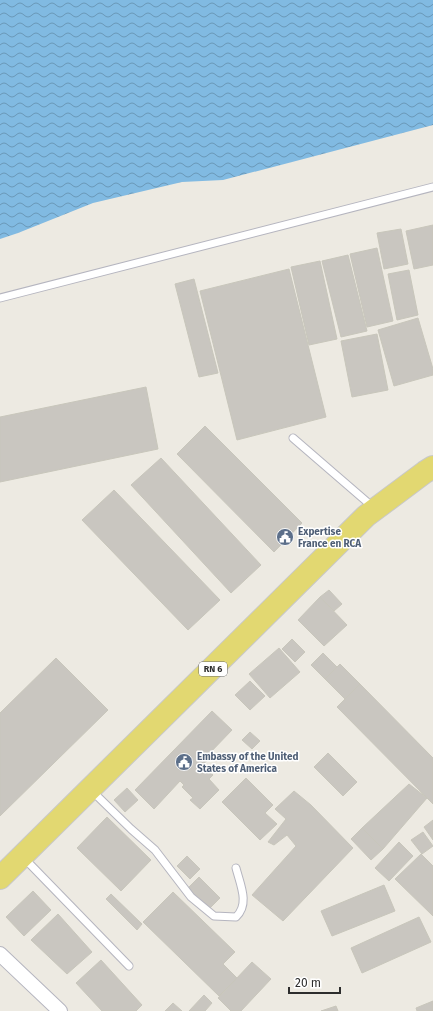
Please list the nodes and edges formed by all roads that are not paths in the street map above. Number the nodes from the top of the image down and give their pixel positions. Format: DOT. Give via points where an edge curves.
graph roads {
  1 [pos="433,187"];
  2 [pos="0,298"];
  3 [pos="293,438"];
  4 [pos="433,467"];
  5 [pos="375,510"];
  6 [pos="90,790"];
  7 [pos="23,856"];
  8 [pos="236,868"];
  9 [pos="0,878"];
  10 [pos="0,954"];
  11 [pos="129,966"];
  12 [pos="60,1011"];
  1 -- 2 [label="lane"];
  3 -- 5 [label="lane"];
  4 -- 5 [label="main road, RN 6"];
  5 -- 6 [label="main road, RN 6" via="366,516"];
  6 -- 7 [label="main road, RN 6"];
  6 -- 8 [label="lane" via="155,850 191,897 214,916 236,917 242,912 244,897"];
  7 -- 9 [label="main road, RN 6"];
  7 -- 11 [label="lane"];
  10 -- 12 [label="street"];
}
